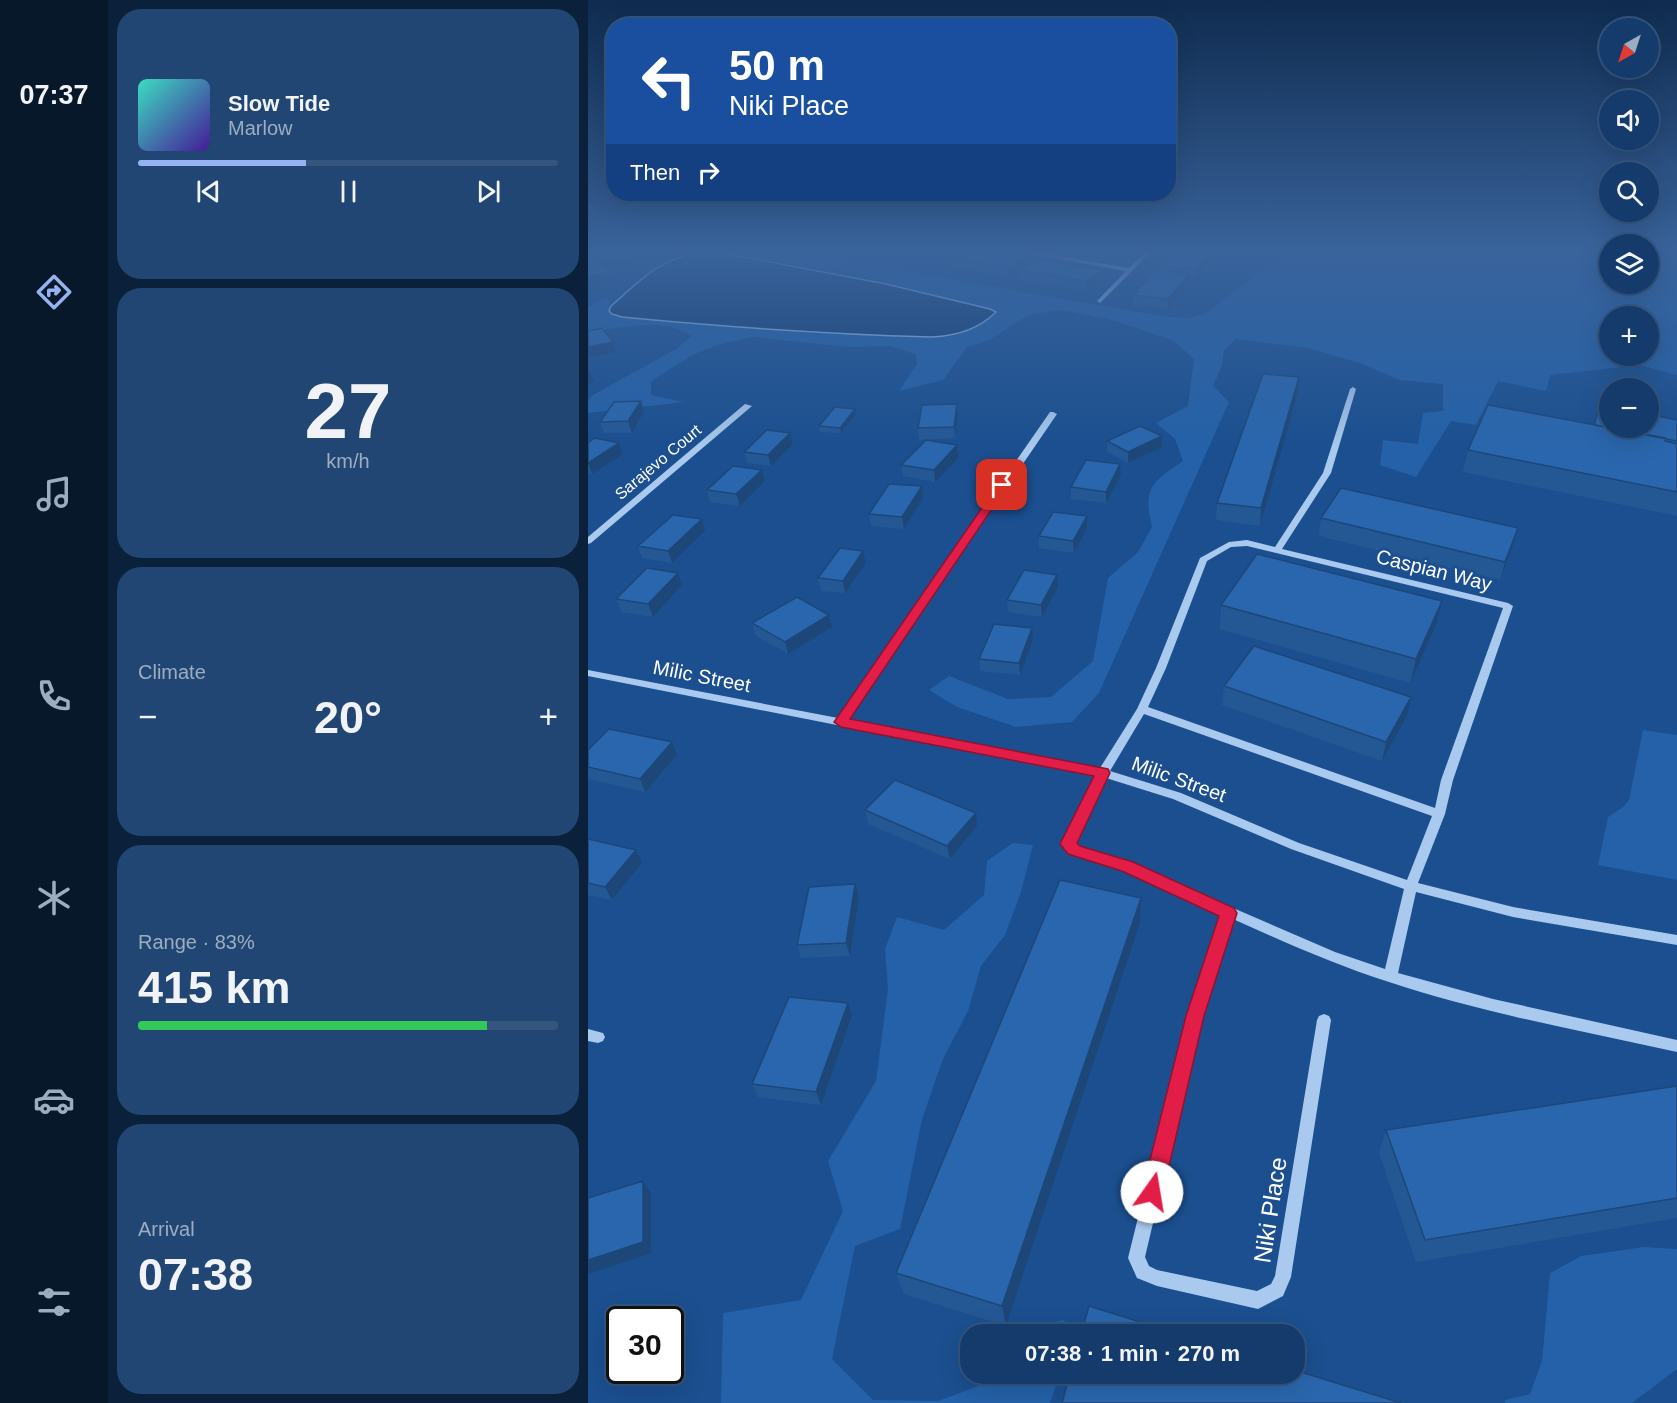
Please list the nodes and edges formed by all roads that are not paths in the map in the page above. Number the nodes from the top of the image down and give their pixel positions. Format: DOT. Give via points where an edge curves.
graph roads {
  1 [pos="1353,389"];
  2 [pos="748,405"];
  3 [pos="1053,414"];
  4 [pos="588,541"];
  5 [pos="1277,550"];
  6 [pos="588,673"];
  7 [pos="1142,709"];
  8 [pos="841,722"];
  9 [pos="1103,773"];
  10 [pos="1439,814"];
  11 [pos="1411,886"];
  12 [pos="1228,913"];
  13 [pos="1677,940"];
  14 [pos="1390,977"];
  15 [pos="1324,1020"];
  16 [pos="1677,1046"];
  1 -- 5 [label="street" via="1327,473"];
  2 -- 4 [label="street, Sarajevo Court"];
  3 -- 8 [label="street"];
  5 -- 7 [label="street, Caspian Way" via="1247,543 1229,545 1203,560"];
  5 -- 10 [label="street, Caspian Way" via="1509,606 1447,780"];
  6 -- 8 [label="street, Milic Street"];
  7 -- 9 [label="street, Caspian Way"];
  7 -- 10 [label="street"];
  8 -- 9 [label="street, Milic Street"];
  9 -- 11 [label="street, Milic Street" via="1177,796 1295,846"];
  9 -- 12 [label="street" via="1068,844 1074,850 1127,867"];
  10 -- 11 [label="street, Caspian Way"];
  11 -- 13 [label="street, Milic Street" via="1513,912"];
  11 -- 14 [label="street"];
  12 -- 14 [label="street"];
  12 -- 15 [label="street, Niki Place" via="1195,1016 1136,1258 1143,1272 1258,1300 1277,1290 1283,1277"];
  14 -- 16 [label="street" via="1493,1005"];
}
